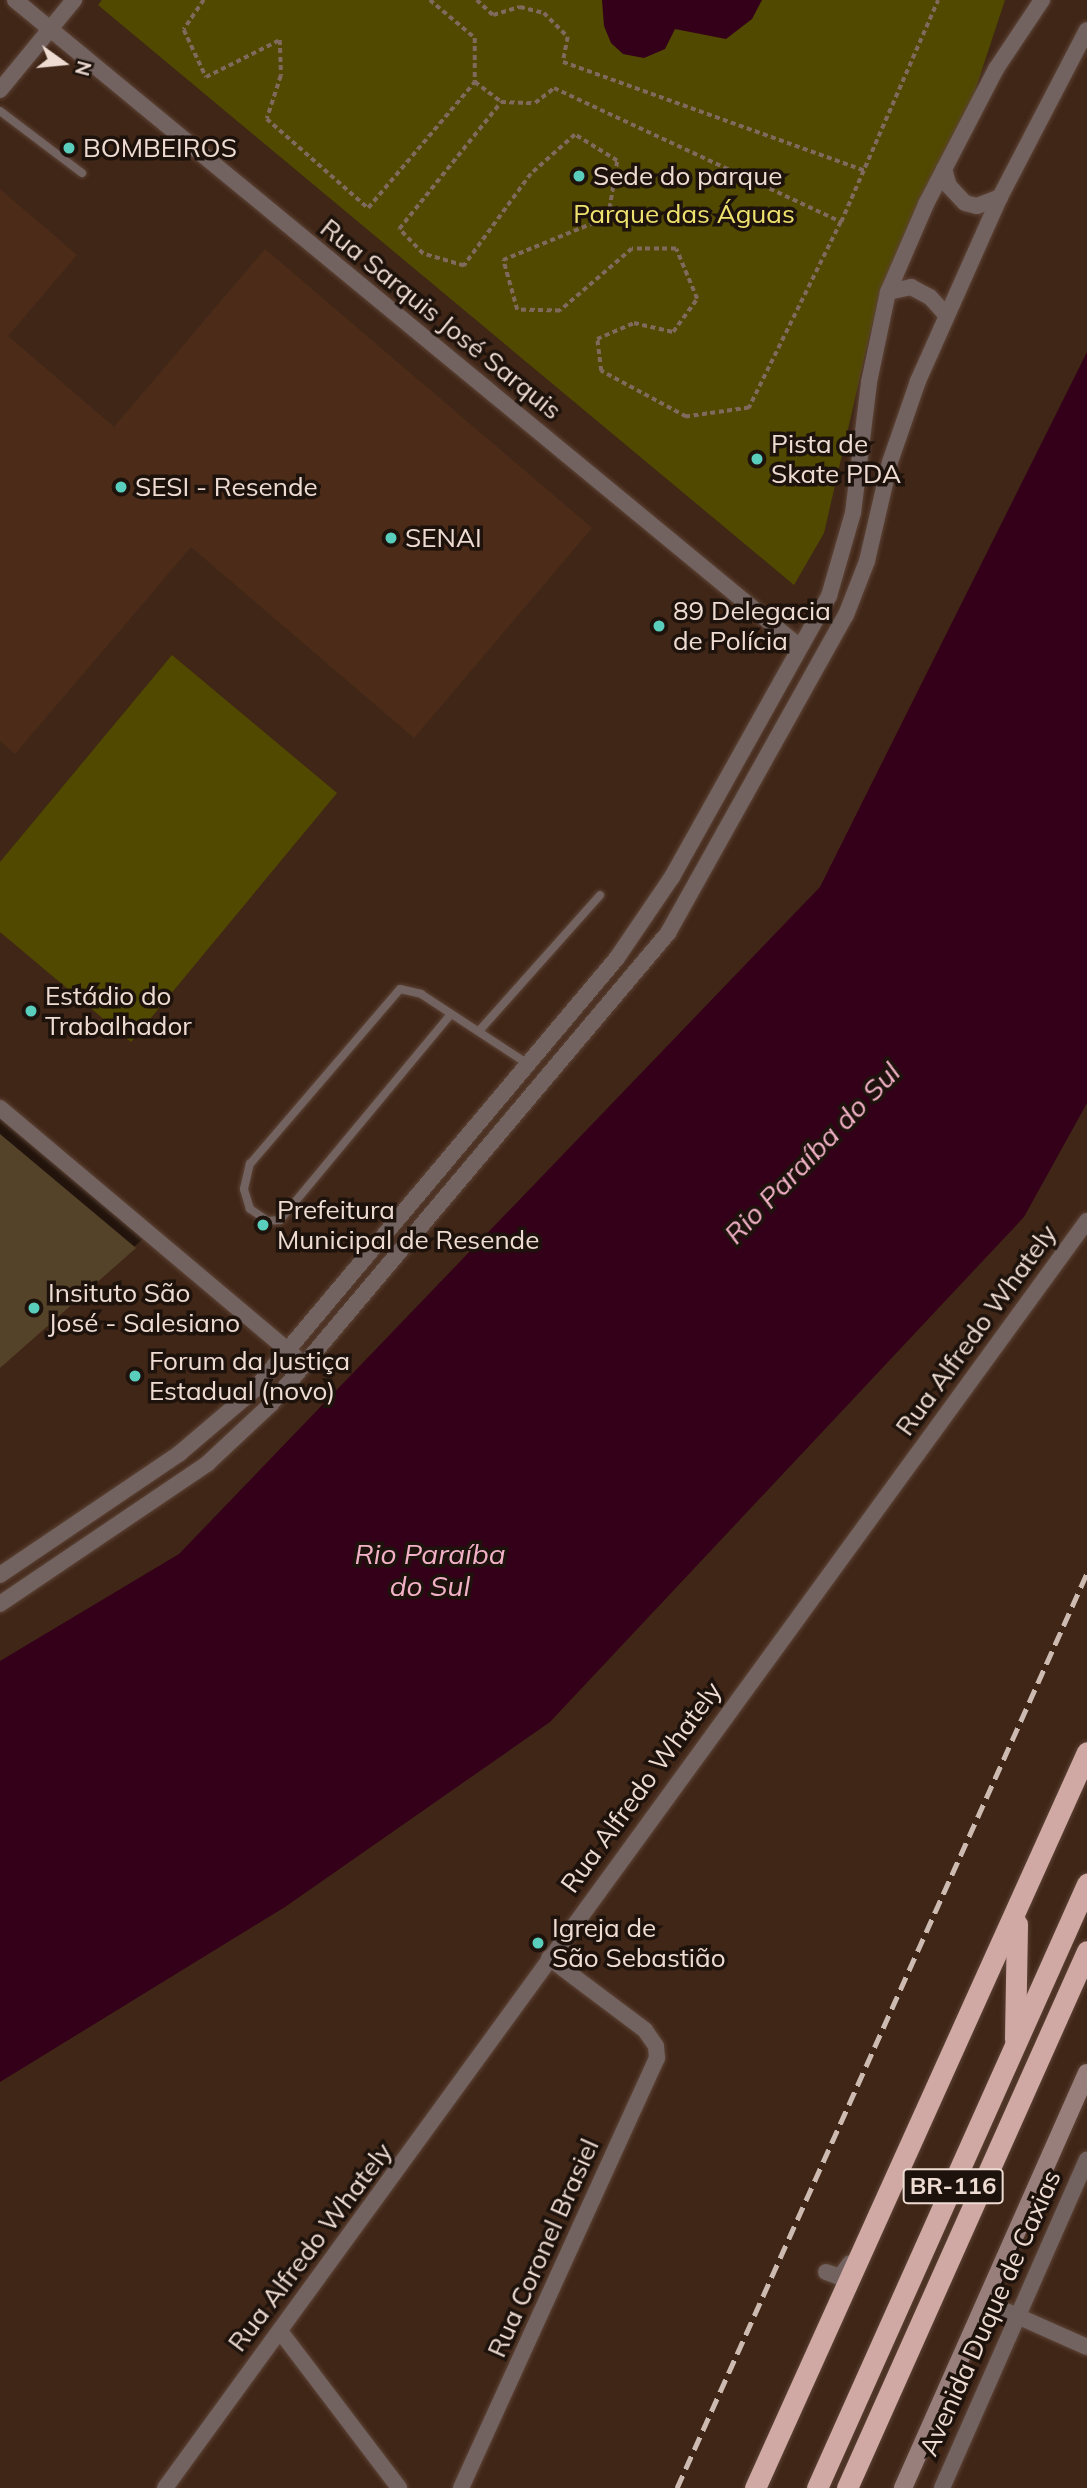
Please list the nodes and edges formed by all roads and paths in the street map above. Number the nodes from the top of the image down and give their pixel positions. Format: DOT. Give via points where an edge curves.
graph roads {
  1 [pos="15,0"];
  2 [pos="74,0"];
  3 [pos="204,0"];
  4 [pos="430,0"];
  5 [pos="477,0"];
  6 [pos="938,0"];
  7 [pos="1042,0"];
  8 [pos="50,29"];
  9 [pos="1087,30"];
  10 [pos="475,82"];
  11 [pos="0,90"];
  12 [pos="501,102"];
  13 [pos="0,111"];
  14 [pos="944,169"];
  15 [pos="866,172"];
  16 [pos="82,173"];
  17 [pos="1000,197"];
  18 [pos="841,222"];
  19 [pos="888,292"];
  20 [pos="947,316"];
  21 [pos="800,648"];
  22 [pos="600,895"];
  23 [pos="452,1014"];
  24 [pos="479,1031"];
  25 [pos="528,1064"];
  26 [pos="0,1108"];
  27 [pos="1087,1220"];
  28 [pos="288,1347"];
  29 [pos="302,1366"];
  30 [pos="0,1575"];
  31 [pos="0,1604"];
  32 [pos="1087,1752"];
  33 [pos="1087,1884"];
  34 [pos="1017,1915"];
  35 [pos="1087,1951"];
  36 [pos="549,1958"];
  37 [pos="1014,2048"];
  38 [pos="1087,2073"];
  39 [pos="1087,2160"];
  40 [pos="872,2233"];
  41 [pos="826,2272"];
  42 [pos="988,2303"];
  43 [pos="1018,2316"];
  44 [pos="280,2331"];
  45 [pos="1087,2347"];
  46 [pos="165,2488"];
  47 [pos="399,2488"];
  48 [pos="461,2488"];
  49 [pos="755,2488"];
  50 [pos="817,2488"];
  51 [pos="847,2488"];
  52 [pos="903,2488"];
  53 [pos="942,2488"];
  1 -- 8 [label="street, Rua Sarquis José Sarquis"];
  2 -- 8 [label="street"];
  3 -- 10 [label="path" via="184,30 206,77 280,40 281,76 267,119 368,208"];
  4 -- 10 [label="path" via="475,38"];
  5 -- 15 [label="path" via="493,15 520,6 544,13 568,37 563,62"];
  6 -- 15 [label="path"];
  7 -- 14 [label="street" via="996,69"];
  8 -- 11 [label="street"];
  8 -- 21 [label="street, Rua Sarquis José Sarquis"];
  9 -- 17 [label="street"];
  10 -- 12 [label="path"];
  12 -- 18 [label="path" via="535,103 554,88"];
  12 -- 18 [label="path" via="399,229 423,254 464,266 531,174 575,135 617,161 608,217 503,260 517,310 560,311 632,249 677,249 696,299 673,332 634,323 597,339 601,371 686,417 749,408"];
  13 -- 16 [label="lane"];
  14 -- 17 [label="street" via="949,186 965,203 977,205"];
  14 -- 19 [label="street"];
  15 -- 18 [label="path"];
  17 -- 20 [label="street"];
  19 -- 20 [label="street" via="900,288 922,291"];
  19 -- 21 [label="street" via="871,370 844,555 829,596"];
  20 -- 29 [label="street" via="902,423 869,552 846,615 668,933"];
  21 -- 25 [label="street" via="672,877 617,958"];
  22 -- 24 [label="lane"];
  23 -- 23 [label="lane" via="280,1220 268,1221 250,1209 244,1189 250,1164 400,989 421,994"];
  23 -- 24 [label="lane"];
  24 -- 25 [label="lane"];
  25 -- 28 [label="street"];
  26 -- 28 [label="street"];
  27 -- 36 [label="street, Rua Alfredo Whately"];
  28 -- 29 [label="street"];
  28 -- 30 [label="street" via="254,1390 180,1453"];
  29 -- 31 [label="street" via="271,1404 208,1463"];
  32 -- 34 [label="highway"];
  33 -- 37 [label="highway, BR-116"];
  34 -- 37 [label="highway"];
  34 -- 40 [label="highway"];
  35 -- 51 [label="highway, BR-116"];
  36 -- 44 [label="street, Rua Alfredo Whately"];
  36 -- 48 [label="street, Rua Coronel Brasiel" via="645,2030 656,2046 657,2058"];
  37 -- 50 [label="highway, BR-116"];
  38 -- 42 [label="street, Avenida Duque de Caxias"];
  39 -- 43 [label="street, Avenida Duque de Caxias"];
  40 -- 41 [label="street" via="841,2277"];
  40 -- 49 [label="highway"];
  42 -- 43 [label="street"];
  42 -- 52 [label="street, Avenida Duque de Caxias"];
  43 -- 45 [label="street"];
  43 -- 53 [label="street, Avenida Duque de Caxias"];
  44 -- 46 [label="street, Rua Alfredo Whately"];
  44 -- 47 [label="street"];
}
